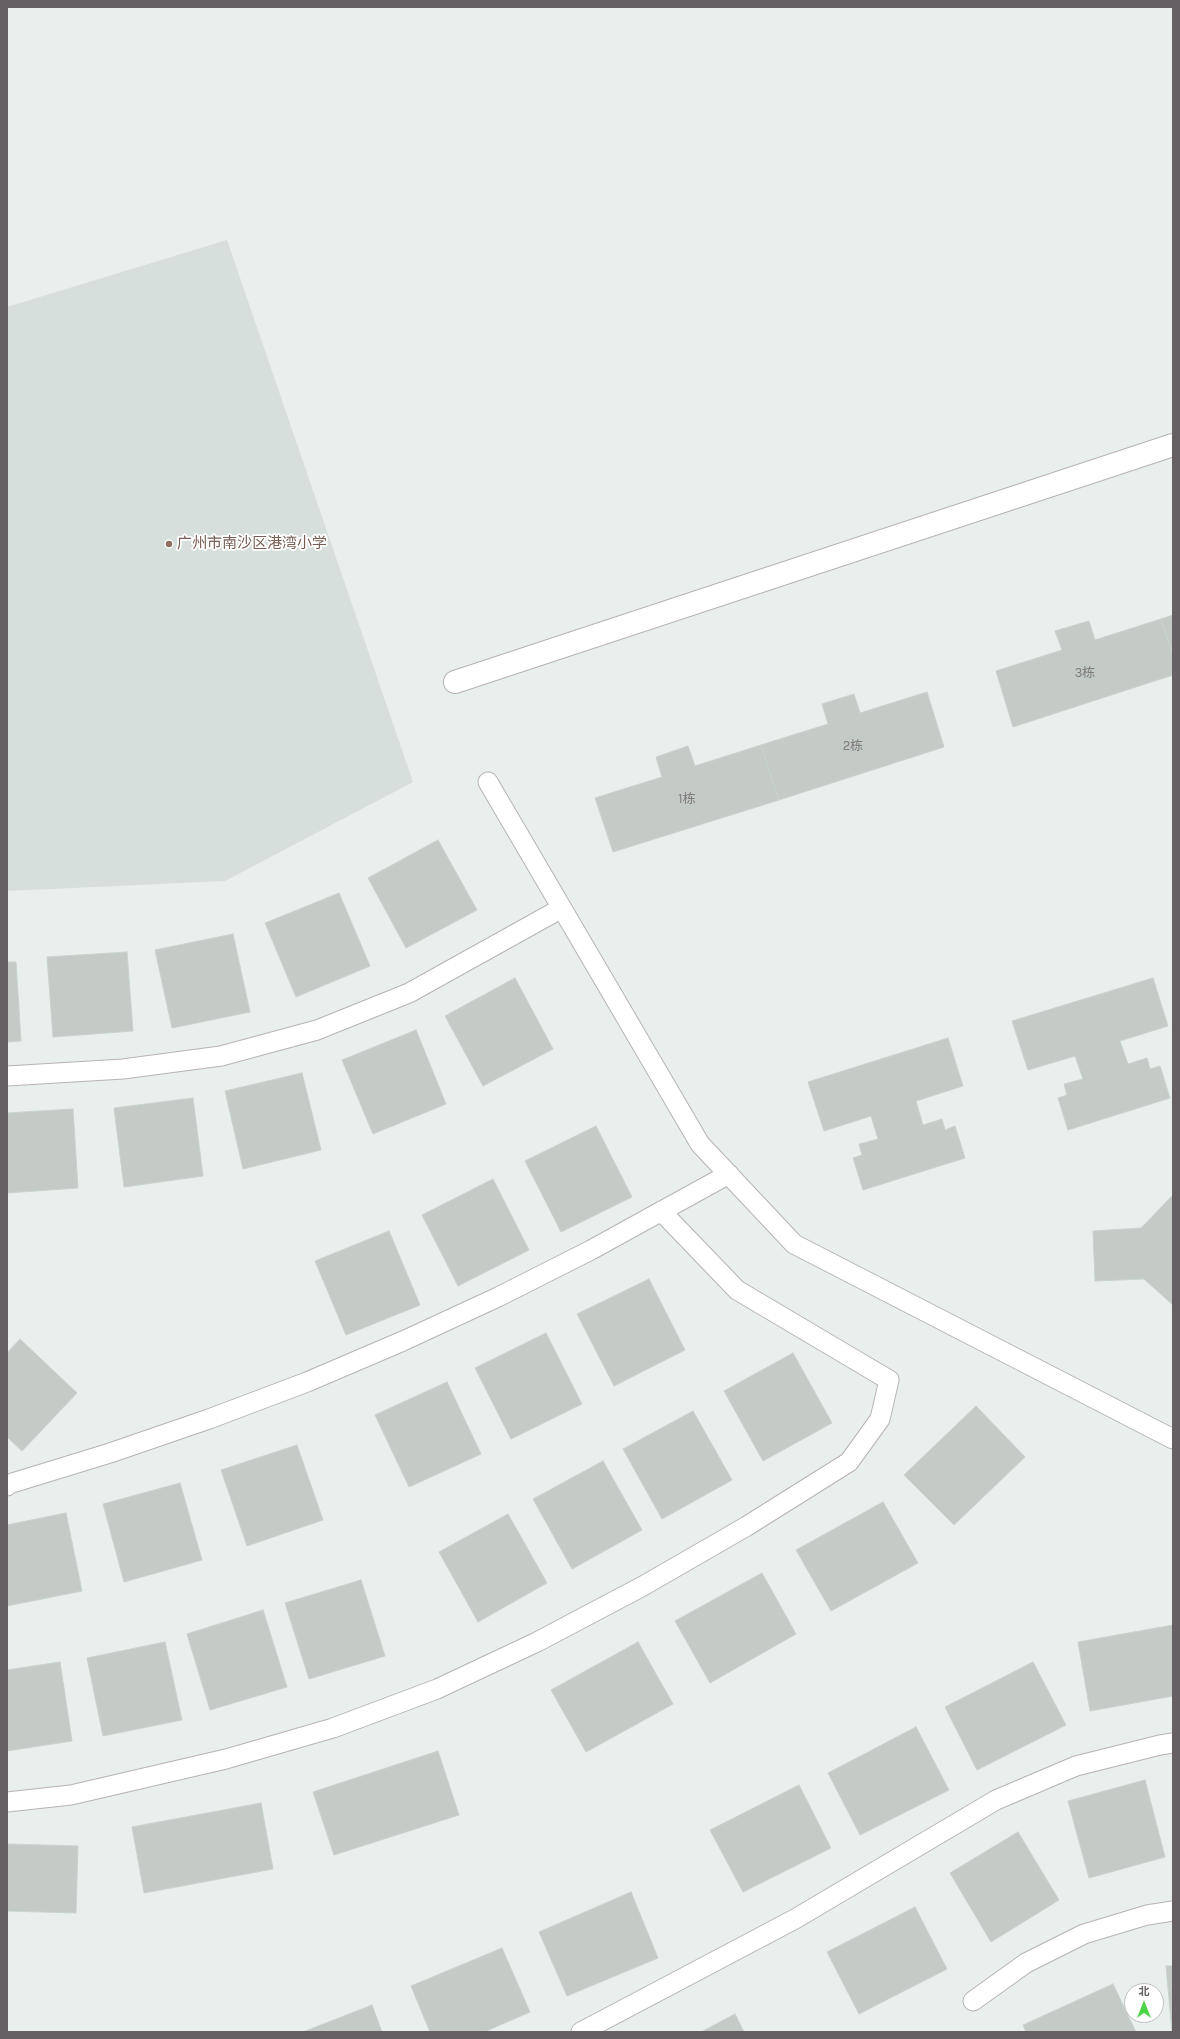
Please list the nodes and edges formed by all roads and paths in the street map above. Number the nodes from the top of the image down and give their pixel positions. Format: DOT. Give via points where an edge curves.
graph roads {
  1 [pos="1173,445"];
  2 [pos="455,682"];
  3 [pos="488,782"];
  4 [pos="562,908"];
  5 [pos="7,1076"];
  6 [pos="729,1174"];
  7 [pos="661,1211"];
  8 [pos="1173,1439"];
  9 [pos="8,1484"];
  10 [pos="1173,1743"];
  11 [pos="7,1802"];
  12 [pos="1173,1911"];
  13 [pos="972,2001"];
  14 [pos="581,2032"];
  1 -- 2 [label="street"];
  3 -- 4 [label="lane"];
  4 -- 5 [label="lane" via="409,993 317,1030 221,1056 123,1069"];
  4 -- 6 [label="lane" via="700,1144"];
  6 -- 7 [label="lane"];
  6 -- 8 [label="lane" via="794,1244"];
  7 -- 9 [label="lane" via="498,1297 307,1382 138,1443"];
  7 -- 11 [label="lane" via="737,1290 889,1380 880,1419 849,1462 747,1526 643,1586 537,1642 437,1689 333,1728 226,1759 71,1795"];
  10 -- 14 [label="lane" via="1160,1744 1076,1766 996,1800 795,1919"];
  12 -- 13 [label="lane" via="1147,1914 1084,1934 1026,1963"];
}
